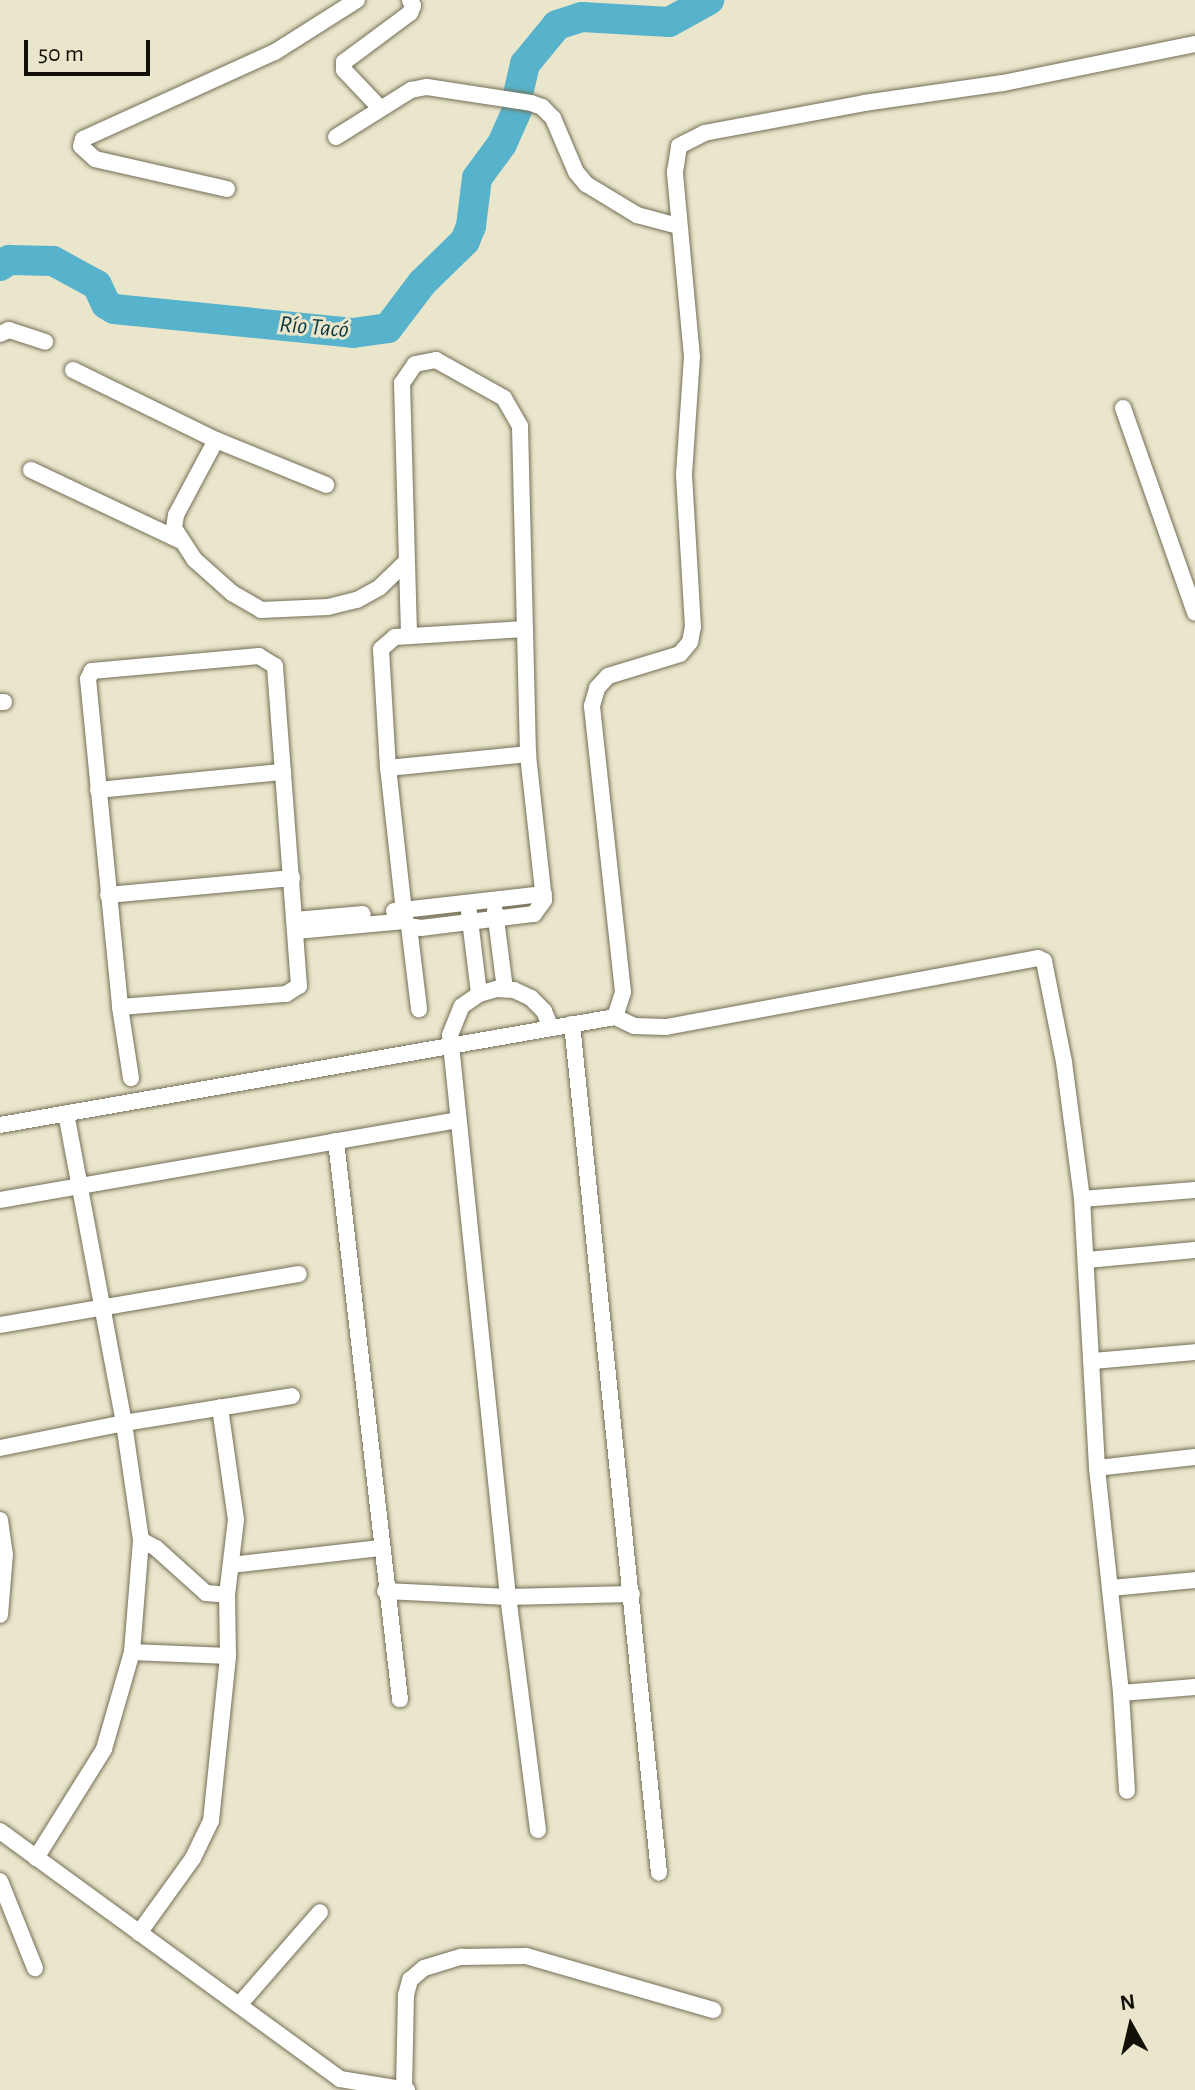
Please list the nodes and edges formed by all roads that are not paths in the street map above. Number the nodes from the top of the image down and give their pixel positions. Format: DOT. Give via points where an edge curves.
graph roads {
  1 [pos="357,0"];
  2 [pos="410,0"];
  3 [pos="1195,44"];
  4 [pos="380,108"];
  5 [pos="336,137"];
  6 [pos="227,189"];
  7 [pos="678,226"];
  8 [pos="0,334"];
  9 [pos="45,342"];
  10 [pos="73,370"];
  11 [pos="1123,408"];
  12 [pos="216,440"];
  13 [pos="31,470"];
  14 [pos="326,485"];
  15 [pos="179,540"];
  16 [pos="407,561"];
  17 [pos="1195,613"];
  18 [pos="525,629"];
  19 [pos="409,636"];
  20 [pos="528,754"];
  21 [pos="388,768"];
  22 [pos="283,772"];
  23 [pos="98,790"];
  24 [pos="292,878"];
  25 [pos="544,894"];
  26 [pos="108,895"];
  27 [pos="494,900"];
  28 [pos="468,903"];
  29 [pos="496,918"];
  30 [pos="405,919"];
  31 [pos="470,922"];
  32 [pos="295,926"];
  33 [pos="505,989"];
  34 [pos="479,994"];
  35 [pos="120,1007"];
  36 [pos="419,1009"];
  37 [pos="615,1017"];
  38 [pos="572,1024"];
  39 [pos="551,1028"];
  40 [pos="450,1045"];
  41 [pos="131,1078"];
  42 [pos="66,1113"];
  43 [pos="458,1120"];
  44 [pos="0,1125"];
  45 [pos="336,1141"];
  46 [pos="80,1184"];
  47 [pos="1195,1190"];
  48 [pos="1082,1199"];
  49 [pos="0,1200"];
  50 [pos="1195,1250"];
  51 [pos="1087,1260"];
  52 [pos="299,1274"];
  53 [pos="102,1308"];
  54 [pos="0,1325"];
  55 [pos="1195,1352"];
  56 [pos="1093,1361"];
  57 [pos="292,1396"];
  58 [pos="220,1407"];
  59 [pos="124,1423"];
  60 [pos="0,1448"];
  61 [pos="1195,1457"];
  62 [pos="1097,1468"];
  63 [pos="0,1520"];
  64 [pos="141,1540"];
  65 [pos="380,1548"];
  66 [pos="231,1565"];
  67 [pos="1195,1580"];
  68 [pos="1111,1588"];
  69 [pos="385,1591"];
  70 [pos="632,1594"];
  71 [pos="227,1595"];
  72 [pos="508,1597"];
  73 [pos="0,1615"];
  74 [pos="132,1652"];
  75 [pos="228,1656"];
  76 [pos="1195,1687"];
  77 [pos="1121,1693"];
  78 [pos="400,1699"];
  79 [pos="1127,1791"];
  80 [pos="538,1830"];
  81 [pos="0,1831"];
  82 [pos="36,1858"];
  83 [pos="659,1873"];
  84 [pos="0,1881"];
  85 [pos="320,1912"];
  86 [pos="139,1933"];
  87 [pos="35,1968"];
  88 [pos="239,2005"];
  89 [pos="713,2010"];
  90 [pos="347,2085"];
  91 [pos="405,2090"];
  1 -- 6 [label="street" via="275,52 83,139 81,146 95,159"];
  2 -- 4 [label="street" via="410,13 344,62 344,70"];
  3 -- 7 [label="street" via="1003,83 704,133 679,146"];
  4 -- 5 [label="street"];
  4 -- 7 [label="street" via="427,87 542,107 553,118 586,184 637,215"];
  7 -- 37 [label="street" via="692,357 684,474 692,635 673,657 608,676 597,688 592,706 623,992"];
  8 -- 9 [label="street" via="9,330"];
  10 -- 12 [label="street"];
  11 -- 17 [label="street"];
  12 -- 14 [label="street"];
  12 -- 15 [label="street" via="176,515"];
  13 -- 15 [label="street"];
  15 -- 16 [label="street" via="232,593 261,610 357,600"];
  16 -- 18 [label="street" via="402,383 415,364 436,360 504,398 518,420"];
  16 -- 19 [label="street"];
  18 -- 19 [label="street"];
  18 -- 20 [label="street"];
  19 -- 21 [label="street" via="389,640 380,655"];
  20 -- 21 [label="street"];
  20 -- 25 [label="street"];
  21 -- 30 [label="street"];
  22 -- 23 [label="street"];
  22 -- 23 [label="street" via="275,666 259,656 92,671 88,679"];
  22 -- 24 [label="street"];
  23 -- 26 [label="street"];
  24 -- 26 [label="street"];
  24 -- 32 [label="street"];
  25 -- 27 [label="street"];
  25 -- 29 [label="street" via="534,914"];
  26 -- 35 [label="street"];
  27 -- 28 [label="street"];
  27 -- 29 [label="street"];
  28 -- 30 [label="street"];
  28 -- 31 [label="street"];
  29 -- 31 [label="street"];
  29 -- 33 [label="street"];
  30 -- 31 [label="street"];
  30 -- 32 [label="street"];
  30 -- 36 [label="street"];
  31 -- 34 [label="street"];
  32 -- 35 [label="street" via="299,986 286,994"];
  33 -- 34 [label="street"];
  33 -- 39 [label="street" via="531,998"];
  34 -- 40 [label="street" via="456,1015"];
  35 -- 41 [label="street"];
  37 -- 38 [label="street"];
  37 -- 48 [label="street" via="634,1026 666,1027 1038,958 1047,968 1053,1000"];
  38 -- 39 [label="street"];
  38 -- 70 [label="street"];
  39 -- 40 [label="street"];
  40 -- 42 [label="street"];
  40 -- 43 [label="street"];
  42 -- 44 [label="street"];
  42 -- 46 [label="street"];
  43 -- 45 [label="street"];
  43 -- 72 [label="street"];
  45 -- 46 [label="street"];
  45 -- 65 [label="street"];
  46 -- 49 [label="street"];
  46 -- 53 [label="street"];
  47 -- 48 [label="street"];
  48 -- 51 [label="street"];
  50 -- 51 [label="street"];
  51 -- 56 [label="street"];
  52 -- 53 [label="street"];
  53 -- 54 [label="street"];
  53 -- 59 [label="street"];
  55 -- 56 [label="street"];
  56 -- 62 [label="street"];
  57 -- 58 [label="street"];
  58 -- 59 [label="street"];
  58 -- 66 [label="street" via="236,1520"];
  59 -- 60 [label="street"];
  59 -- 64 [label="street"];
  61 -- 62 [label="street"];
  62 -- 68 [label="street"];
  63 -- 73 [label="street" via="5,1554"];
  64 -- 71 [label="street" via="206,1593"];
  64 -- 74 [label="street"];
  65 -- 66 [label="street"];
  65 -- 69 [label="street"];
  66 -- 71 [label="street"];
  67 -- 68 [label="street"];
  68 -- 77 [label="street"];
  69 -- 72 [label="street"];
  69 -- 78 [label="street"];
  70 -- 72 [label="street"];
  70 -- 83 [label="street"];
  71 -- 75 [label="street"];
  72 -- 80 [label="street"];
  74 -- 75 [label="street"];
  74 -- 82 [label="street" via="104,1749"];
  75 -- 86 [label="street" via="211,1821 193,1858"];
  76 -- 77 [label="street"];
  77 -- 79 [label="street"];
  81 -- 82 [label="street"];
  82 -- 86 [label="street"];
  84 -- 87 [label="street"];
  85 -- 88 [label="street"];
  86 -- 88 [label="street"];
  88 -- 90 [label="street"];
  89 -- 91 [label="street" via="526,1956 461,1957 424,1968 410,1980"];
  90 -- 91 [label="street"];
}
